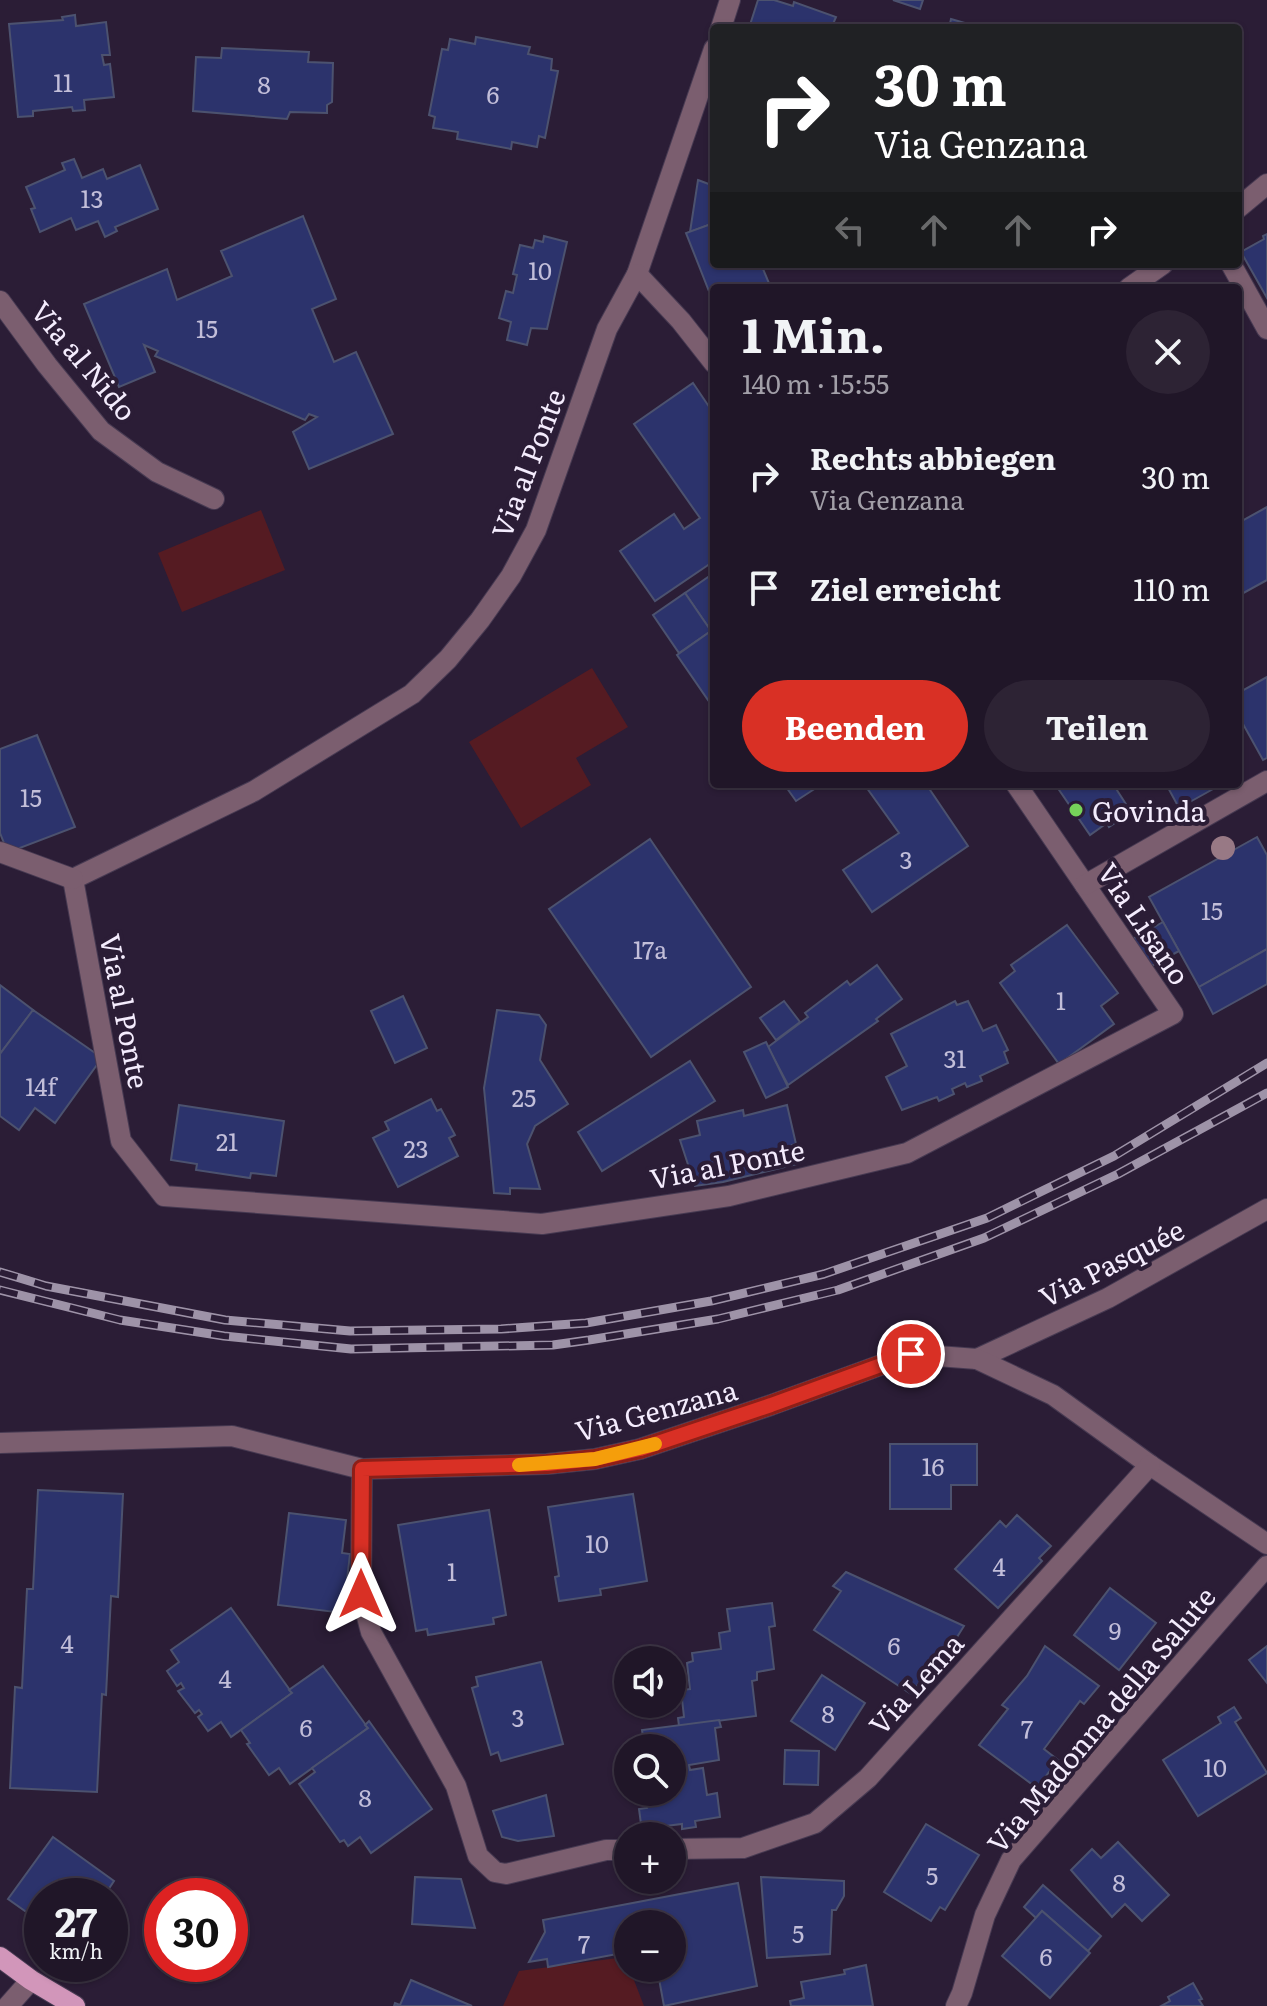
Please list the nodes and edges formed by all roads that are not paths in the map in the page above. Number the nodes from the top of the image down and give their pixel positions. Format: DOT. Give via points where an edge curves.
graph roads {
  1 [pos="730,0"];
  2 [pos="722,24"];
  3 [pos="710,61"];
  4 [pos="1267,184"];
  5 [pos="1242,205"];
  6 [pos="1157,268"];
  7 [pos="1233,268"];
  8 [pos="637,274"];
  9 [pos="1135,284"];
  10 [pos="0,301"];
  11 [pos="1267,329"];
  12 [pos="710,358"];
  13 [pos="214,499"];
  14 [pos="1267,781"];
  15 [pos="1019,788"];
  16 [pos="0,852"];
  17 [pos="73,879"];
  18 [pos="1085,885"];
  19 [pos="1173,1014"];
  20 [pos="1267,1209"];
  21 [pos="977,1359"];
  22 [pos="0,1443"];
  23 [pos="1150,1465"];
  24 [pos="362,1469"];
  25 [pos="1267,1544"];
  26 [pos="1267,1566"];
  27 [pos="686,1849"];
  28 [pos="614,1850"];
  29 [pos="0,1957"];
  30 [pos="24,1975"];
  31 [pos="29,1982"];
  32 [pos="34,1982"];
  33 [pos="8,2006"];
  34 [pos="75,2006"];
  35 [pos="956,2006"];
  1 -- 2 [label="street"];
  3 -- 8 [label="street, Via al Ponte"];
  4 -- 5 [label="street"];
  6 -- 9 [label="street"];
  7 -- 11 [label="street"];
  8 -- 12 [label="street"];
  8 -- 17 [label="street, Via al Ponte" via="607,329 536,530 511,576 448,659 412,694 254,791"];
  10 -- 13 [label="street, Via al Nido" via="101,431 157,472"];
  14 -- 18 [label="street"];
  15 -- 18 [label="street, Via Lisano"];
  16 -- 17 [label="street"];
  17 -- 19 [label="street, Via al Ponte" via="121,1141 164,1196 542,1224 729,1196 907,1153"];
  18 -- 19 [label="street, Via Lisano"];
  20 -- 21 [label="street, Via Pasquée" via="1108,1298"];
  21 -- 23 [label="street, Via Genzana" via="1053,1395"];
  21 -- 24 [label="street, Via Genzana" via="911,1354 640,1449 595,1459"];
  22 -- 24 [label="street, Via Genzana" via="232,1436"];
  23 -- 25 [label="street, Via Genzana"];
  23 -- 27 [label="street, Via Lema" via="868,1778 815,1823 743,1848"];
  24 -- 28 [label="street" via="361,1594 371,1632 456,1786 478,1856 495,1872 506,1874"];
  26 -- 35 [label="street, Via Madonna della Salute" via="1011,1860 985,1915"];
  29 -- 30 [label="main road"];
  31 -- 33 [label="street"];
  32 -- 34 [label="main road"];
}
